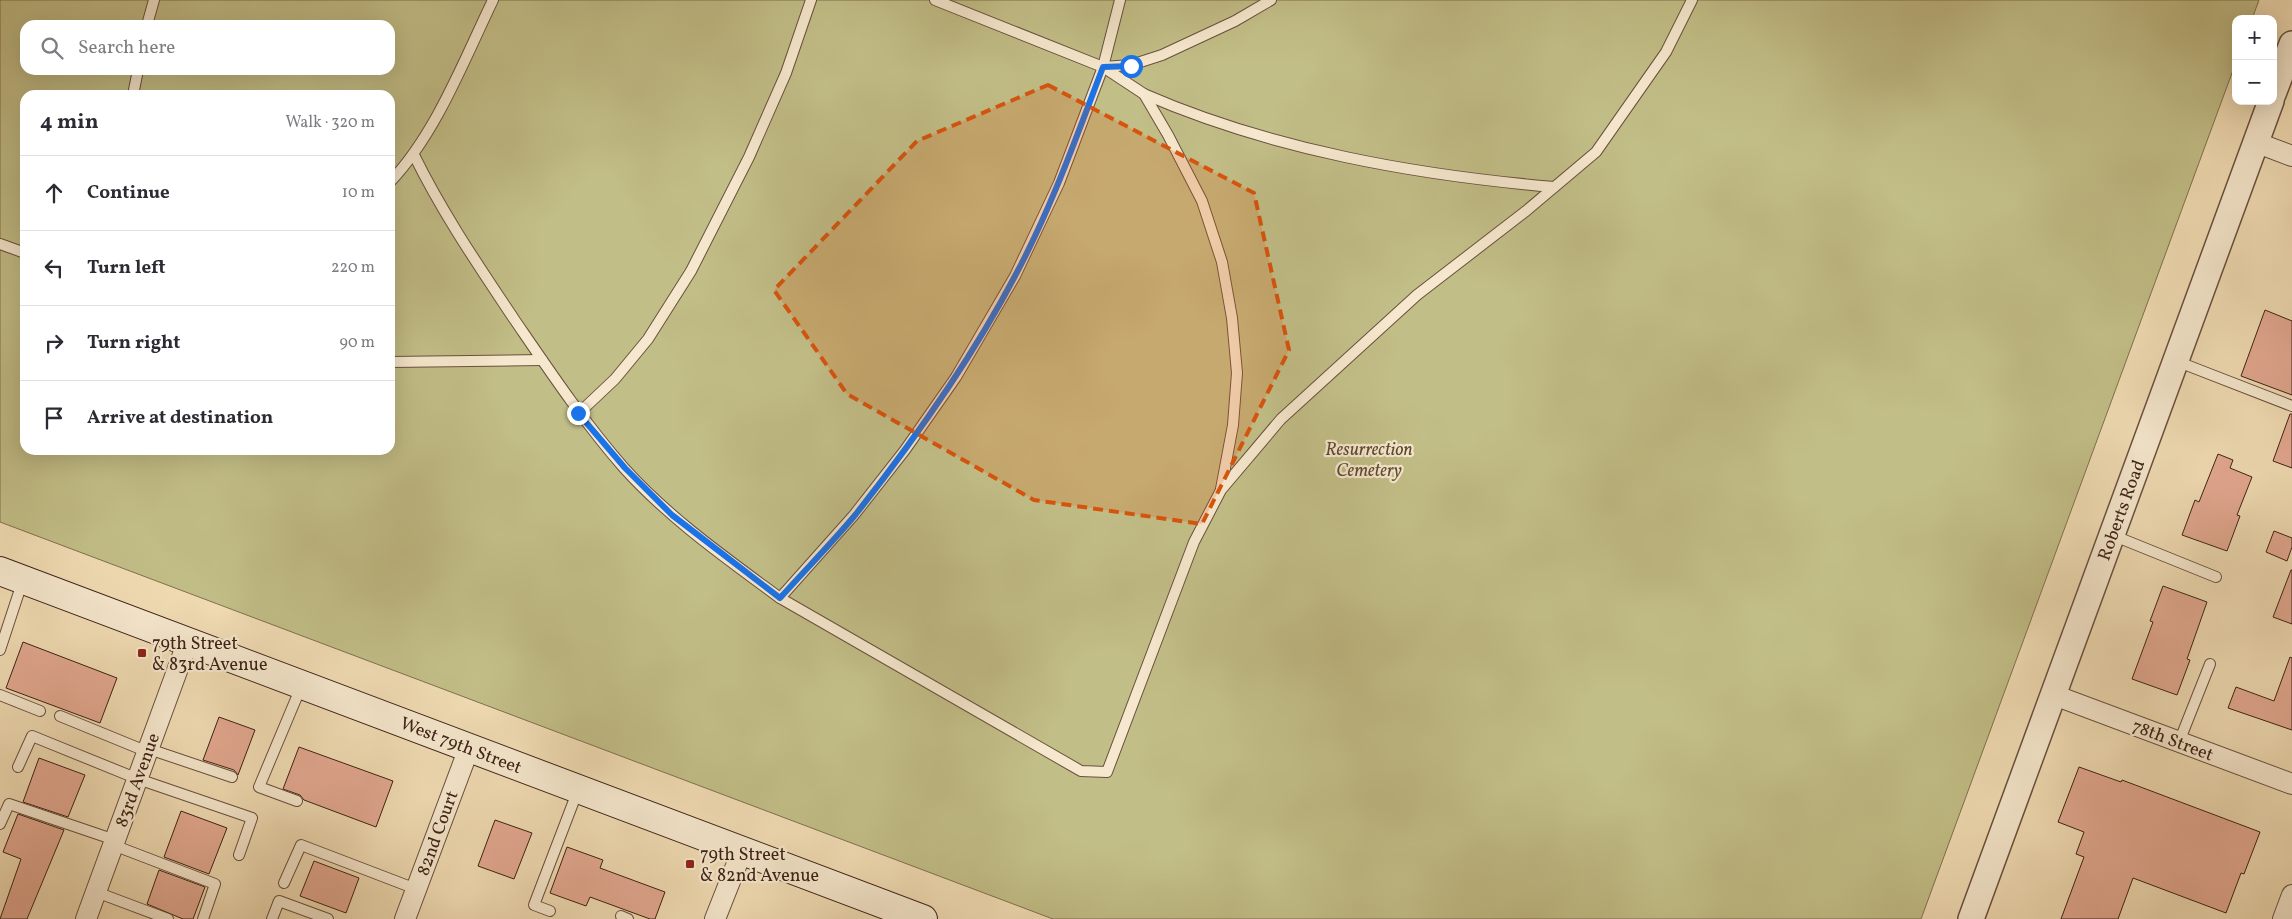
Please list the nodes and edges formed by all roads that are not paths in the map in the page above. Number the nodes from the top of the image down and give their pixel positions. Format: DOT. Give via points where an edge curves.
graph roads {
  1 [pos="154,0"];
  2 [pos="493,0"];
  3 [pos="811,0"];
  4 [pos="934,0"];
  5 [pos="1120,0"];
  6 [pos="1271,0"];
  7 [pos="1692,0"];
  8 [pos="148,20"];
  9 [pos="2292,44"];
  10 [pos="1103,67"];
  11 [pos="137,75"];
  12 [pos="2277,83"];
  13 [pos="134,90"];
  14 [pos="1144,94"];
  15 [pos="2270,105"];
  16 [pos="2256,142"];
  17 [pos="414,155"];
  18 [pos="2292,156"];
  19 [pos="395,176"];
  20 [pos="1554,187"];
  21 [pos="0,244"];
  22 [pos="20,251"];
  23 [pos="542,360"];
  24 [pos="2176,361"];
  25 [pos="395,362"];
  26 [pos="2292,406"];
  27 [pos="578,413"];
  28 [pos="1220,490"];
  29 [pos="2112,535"];
  30 [pos="12,575"];
  31 [pos="2216,577"];
  32 [pos="780,598"];
  33 [pos="188,641"];
  34 [pos="0,650"];
  35 [pos="2210,664"];
  36 [pos="302,684"];
  37 [pos="2054,694"];
  38 [pos="0,695"];
  39 [pos="40,711"];
  40 [pos="60,716"];
  41 [pos="2179,742"];
  42 [pos="469,748"];
  43 [pos="148,750"];
  44 [pos="18,767"];
  45 [pos="232,777"];
  46 [pos="138,778"];
  47 [pos="2292,784"];
  48 [pos="578,789"];
  49 [pos="297,801"];
  50 [pos="0,824"];
  51 [pos="114,843"];
  52 [pos="742,851"];
  53 [pos="239,855"];
  54 [pos="284,883"];
  55 [pos="416,889"];
  56 [pos="96,892"];
  57 [pos="2292,895"];
  58 [pos="550,911"];
  59 [pos="86,919"];
  60 [pos="168,919"];
  61 [pos="203,919"];
  62 [pos="272,919"];
  63 [pos="328,919"];
  64 [pos="405,919"];
  65 [pos="716,919"];
  66 [pos="922,919"];
  67 [pos="1971,919"];
  68 [pos="2283,919"];
  1 -- 8 [label="lane"];
  2 -- 17 [label="lane"];
  3 -- 27 [label="lane" via="786,73 753,148 691,270 648,339 615,379"];
  4 -- 10 [label="lane"];
  5 -- 10 [label="lane"];
  6 -- 10 [label="lane" via="1162,55 1131,66"];
  7 -- 20 [label="lane" via="1666,52 1596,152"];
  9 -- 12 [label="street"];
  10 -- 14 [label="lane"];
  10 -- 32 [label="lane" via="1059,183 1016,276 956,377 854,515"];
  11 -- 13 [label="lane"];
  14 -- 20 [label="lane" via="1191,115 1334,154 1484,181"];
  14 -- 28 [label="lane" via="1202,201 1222,262 1237,373 1233,425"];
  15 -- 16 [label="street, Roberts Road"];
  16 -- 18 [label="street"];
  16 -- 24 [label="street, Roberts Road"];
  17 -- 19 [label="lane"];
  17 -- 23 [label="lane" via="444,212"];
  20 -- 28 [label="lane" via="1418,296 1281,419"];
  21 -- 22 [label="lane"];
  23 -- 25 [label="lane"];
  23 -- 27 [label="lane"];
  24 -- 26 [label="lane"];
  24 -- 29 [label="street, Roberts Road"];
  27 -- 32 [label="lane" via="625,468 672,515"];
  28 -- 32 [label="lane" via="1194,542 1107,772 1081,771"];
  29 -- 31 [label="lane"];
  29 -- 37 [label="street, Roberts Road"];
  30 -- 33 [label="main road, West 79th Street"];
  30 -- 34 [label="lane"];
  33 -- 36 [label="main road, West 79th Street"];
  33 -- 43 [label="street, 83rd Avenue"];
  35 -- 41 [label="lane"];
  36 -- 42 [label="main road, West 79th Street"];
  36 -- 49 [label="lane" via="259,787"];
  37 -- 41 [label="street, 78th Street"];
  37 -- 67 [label="street, Roberts Road"];
  38 -- 39 [label="lane"];
  40 -- 43 [label="lane"];
  41 -- 47 [label="street, 78th Street"];
  42 -- 48 [label="main road, West 79th Street"];
  42 -- 55 [label="street, 82nd Court"];
  43 -- 45 [label="lane"];
  43 -- 46 [label="street, 83rd Avenue"];
  44 -- 46 [label="lane" via="32,736"];
  46 -- 51 [label="street, 83rd Avenue"];
  46 -- 53 [label="lane" via="252,818"];
  48 -- 52 [label="main road, West 79th Street"];
  48 -- 58 [label="lane" via="534,906"];
  50 -- 51 [label="lane" via="9,804"];
  51 -- 56 [label="street, 83rd Avenue"];
  51 -- 61 [label="lane" via="216,884"];
  52 -- 65 [label="street"];
  52 -- 66 [label="main road, West 79th Street"];
  54 -- 55 [label="lane" via="300,845"];
  55 -- 64 [label="street, 82nd Court"];
  56 -- 59 [label="street, 83rd Avenue"];
  56 -- 60 [label="lane"];
  57 -- 68 [label="street"];
  62 -- 63 [label="lane" via="278,901"];
}
